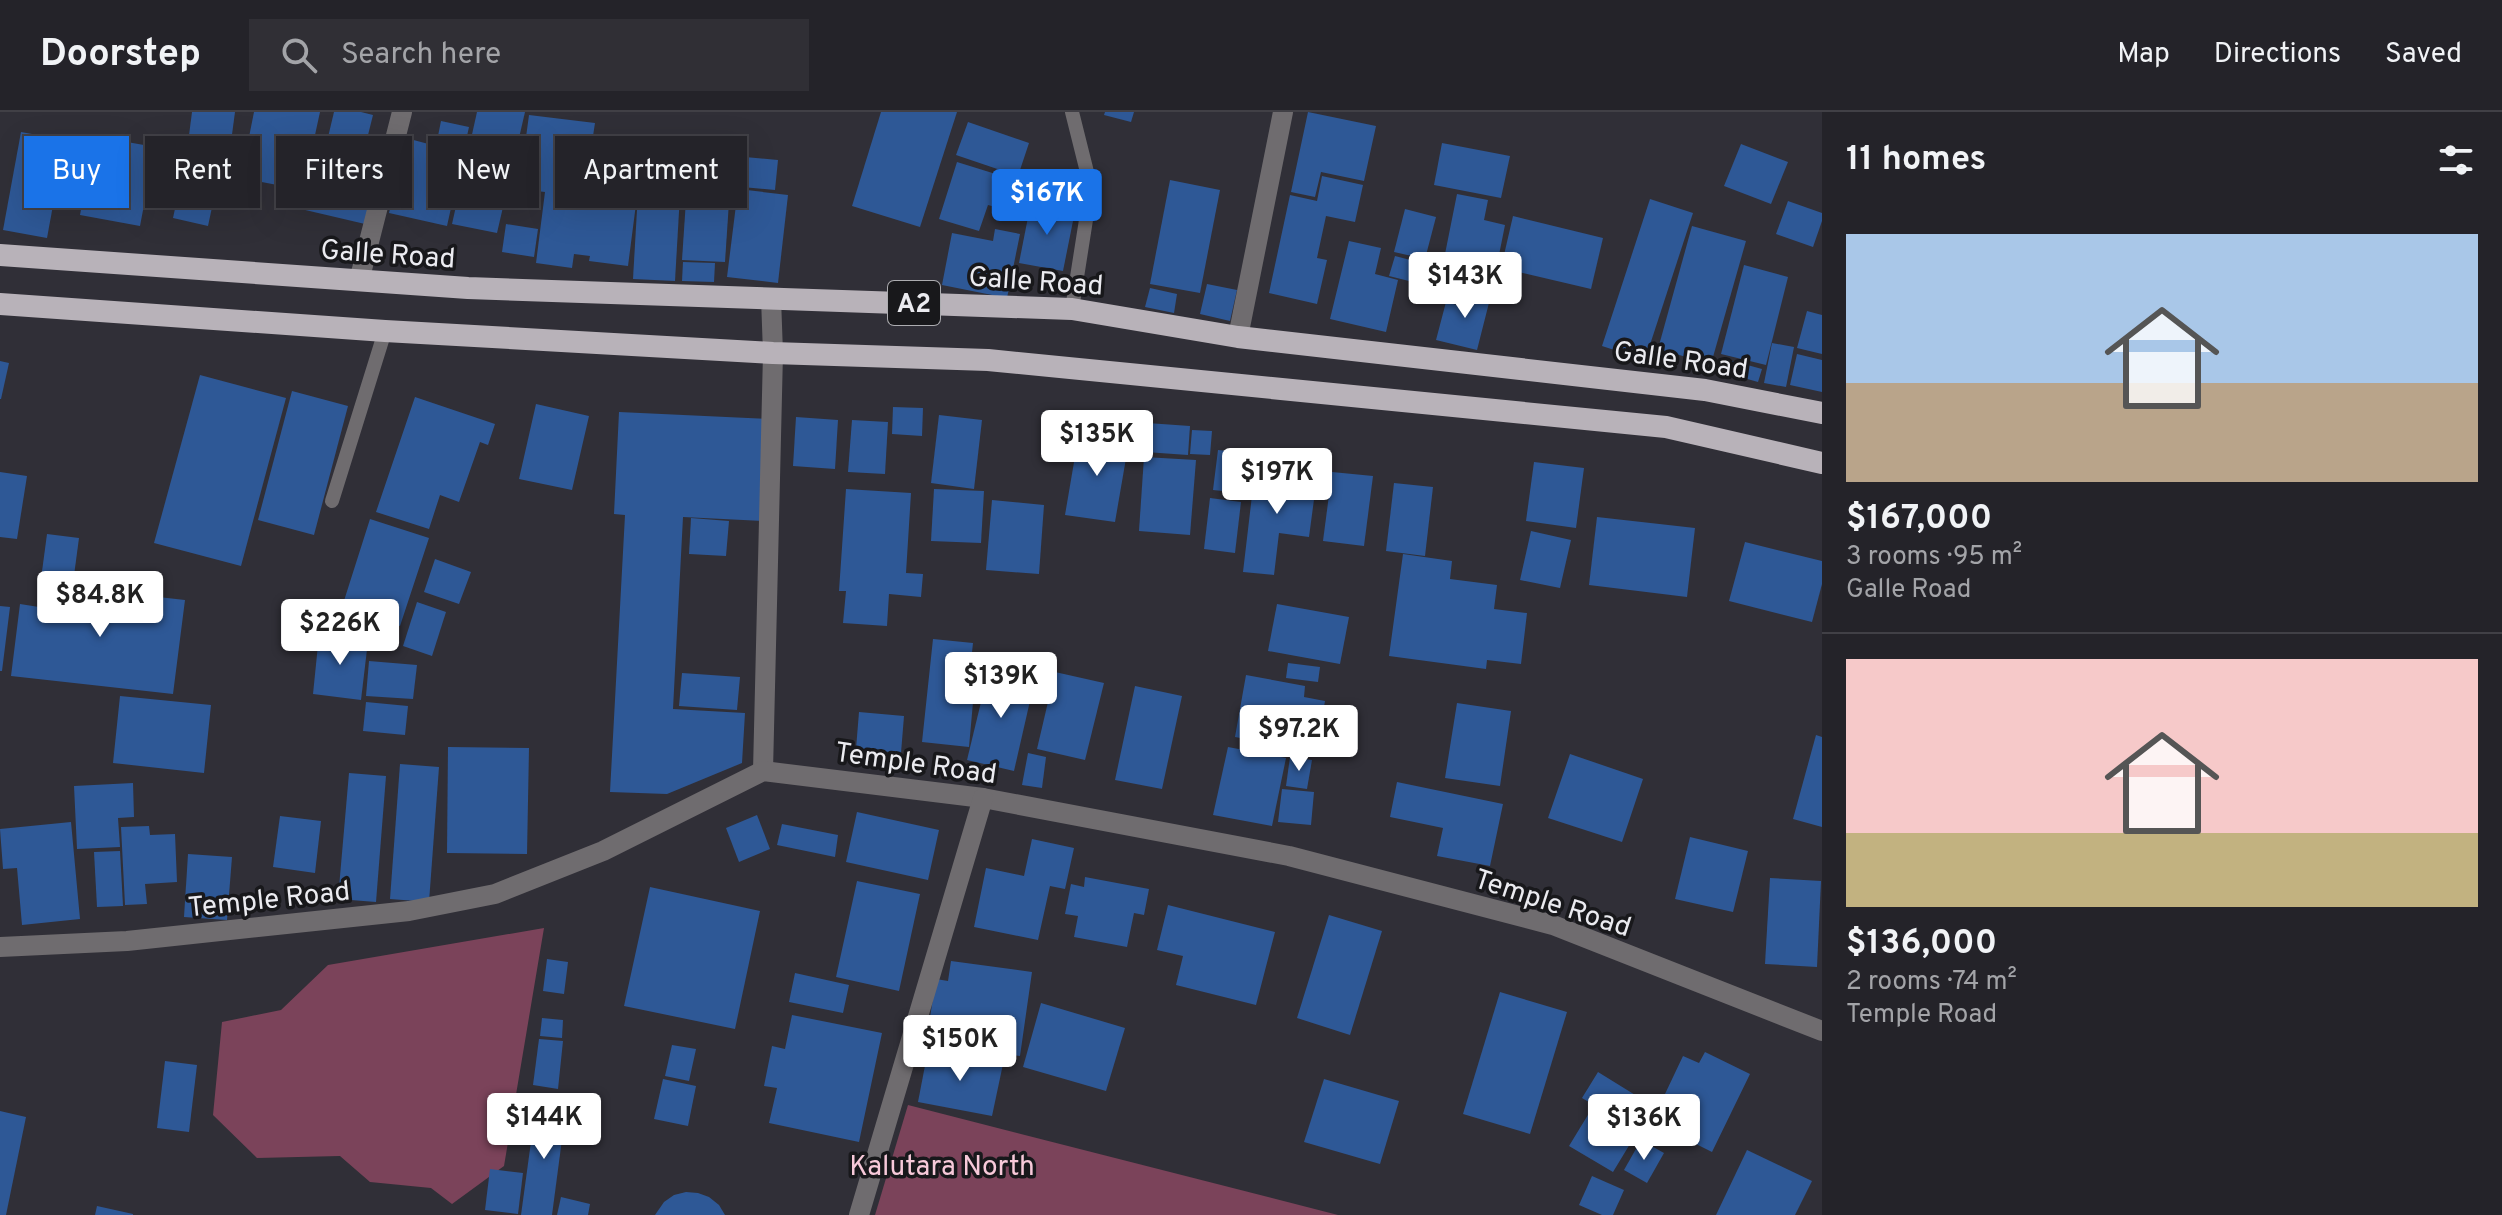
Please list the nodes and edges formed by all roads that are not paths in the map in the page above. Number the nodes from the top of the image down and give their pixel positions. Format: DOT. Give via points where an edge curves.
graph roads {
  1 [pos="402,112"];
  2 [pos="1072,112"];
  3 [pos="1283,112"];
  4 [pos="0,255"];
  5 [pos="359,281"];
  6 [pos="771,298"];
  7 [pos="0,304"];
  8 [pos="1072,309"];
  9 [pos="385,331"];
  10 [pos="1238,337"];
  11 [pos="773,353"];
  12 [pos="1822,413"];
  13 [pos="1822,463"];
  14 [pos="332,501"];
  15 [pos="763,771"];
  16 [pos="983,798"];
  17 [pos="0,947"];
  18 [pos="1822,1031"];
  19 [pos="859,1215"];
  1 -- 5 [label="street"];
  2 -- 8 [label="lane" via="1091,188"];
  3 -- 10 [label="street"];
  4 -- 5 [label="highway, Galle Road / A2"];
  5 -- 6 [label="highway, Galle Road / A2"];
  6 -- 8 [label="highway, Galle Road / A2"];
  6 -- 11 [label="street"];
  7 -- 9 [label="highway, A2"];
  8 -- 10 [label="highway, Galle Road / A2"];
  9 -- 11 [label="highway, A2"];
  9 -- 14 [label="lane"];
  10 -- 12 [label="highway, Galle Road / A2" via="1705,390"];
  11 -- 13 [label="highway, A2" via="988,360 1666,427"];
  11 -- 15 [label="street"];
  15 -- 16 [label="street, Temple Road"];
  15 -- 17 [label="street, Temple Road" via="603,851 495,894 409,911 127,941"];
  16 -- 18 [label="street, Temple Road" via="1289,856 1553,925"];
  16 -- 19 [label="street"];
}
